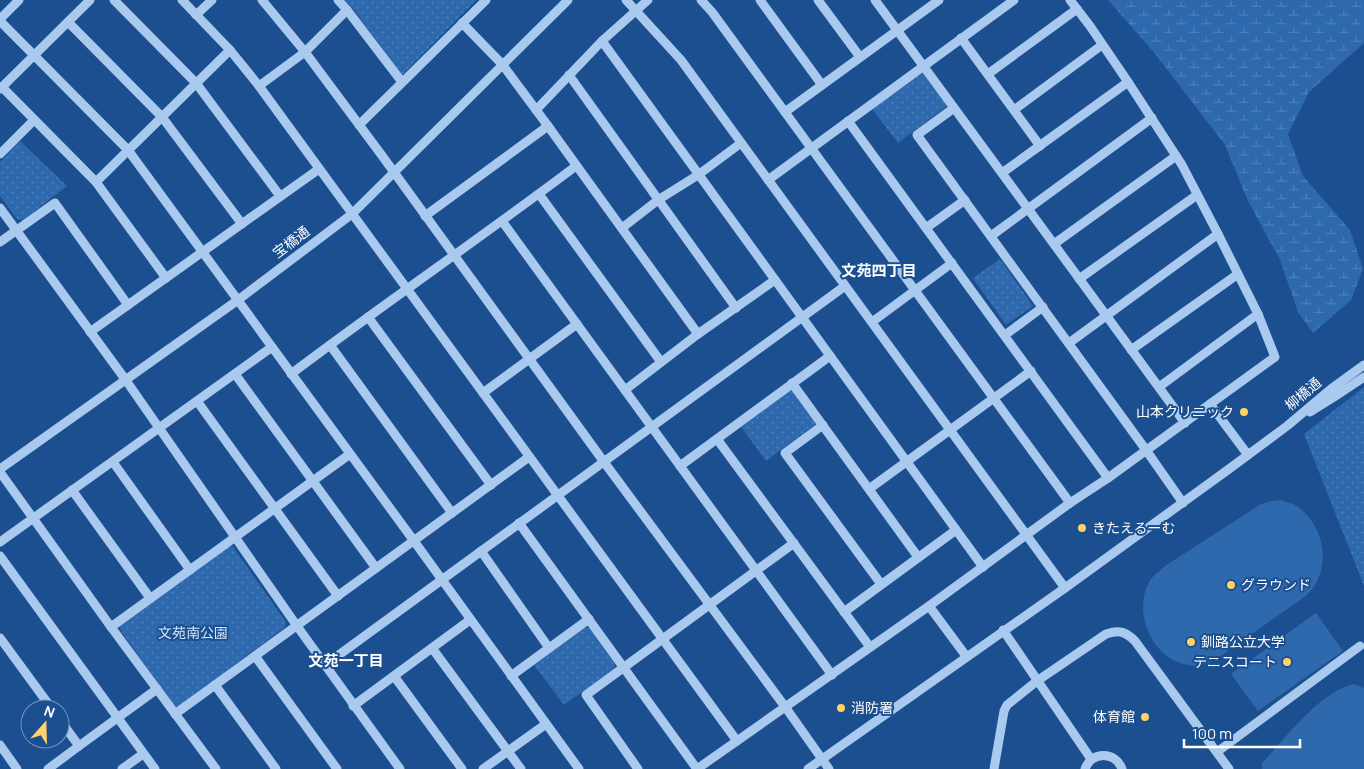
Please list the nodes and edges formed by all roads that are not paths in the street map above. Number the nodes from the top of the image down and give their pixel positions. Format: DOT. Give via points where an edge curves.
graph roads {
  1 [pos="19,0"];
  2 [pos="90,0"];
  3 [pos="114,0"];
  4 [pos="182,0"];
  5 [pos="212,0"];
  6 [pos="262,0"];
  7 [pos="338,0"];
  8 [pos="486,0"];
  9 [pos="568,0"];
  10 [pos="626,0"];
  11 [pos="648,0"];
  12 [pos="701,0"];
  13 [pos="760,0"];
  14 [pos="818,0"];
  15 [pos="875,0"];
  16 [pos="939,0"];
  17 [pos="1014,0"];
  18 [pos="1070,0"];
  19 [pos="1077,9"];
  20 [pos="348,10"];
  21 [pos="637,11"];
  22 [pos="196,15"];
  23 [pos="0,20"];
  24 [pos="68,22"];
  25 [pos="462,23"];
  26 [pos="897,30"];
  27 [pos="961,38"];
  28 [pos="602,41"];
  29 [pos="1102,45"];
  30 [pos="230,50"];
  31 [pos="306,52"];
  32 [pos="35,56"];
  33 [pos="860,57"];
  34 [pos="502,64"];
  35 [pos="924,66"];
  36 [pos="988,74"];
  37 [pos="569,76"];
  38 [pos="402,82"];
  39 [pos="1128,82"];
  40 [pos="196,83"];
  41 [pos="822,85"];
  42 [pos="259,86"];
  43 [pos="1,88"];
  44 [pos="954,108"];
  45 [pos="536,110"];
  46 [pos="1014,110"];
  47 [pos="785,112"];
  48 [pos="162,117"];
  49 [pos="1152,118"];
  50 [pos="34,120"];
  51 [pos="848,121"];
  52 [pos="359,125"];
  53 [pos="548,126"];
  54 [pos="741,143"];
  55 [pos="1040,146"];
  56 [pos="810,148"];
  57 [pos="128,150"];
  58 [pos="0,154"];
  59 [pos="1176,156"];
  60 [pos="576,166"];
  61 [pos="320,169"];
  62 [pos="394,173"];
  63 [pos="1002,173"];
  64 [pos="698,175"];
  65 [pos="768,180"];
  66 [pos="96,182"];
  67 [pos="539,194"];
  68 [pos="1197,195"];
  69 [pos="280,196"];
  70 [pos="658,200"];
  71 [pos="965,200"];
  72 [pos="0,208"];
  73 [pos="1028,209"];
  74 [pos="352,214"];
  75 [pos="425,216"];
  76 [pos="502,221"];
  77 [pos="242,224"];
  78 [pos="622,228"];
  79 [pos="926,228"];
  80 [pos="16,230"];
  81 [pos="1218,234"];
  82 [pos="990,236"];
  83 [pos="0,242"];
  84 [pos="1054,244"];
  85 [pos="202,252"];
  86 [pos="454,256"];
  87 [pos="952,263"];
  88 [pos="1238,274"];
  89 [pos="166,278"];
  90 [pos="1079,279"];
  91 [pos="775,280"];
  92 [pos="845,286"];
  93 [pos="407,290"];
  94 [pos="916,291"];
  95 [pos="238,300"];
  96 [pos="128,305"];
  97 [pos="1043,307"];
  98 [pos="736,308"];
  99 [pos="1258,314"];
  100 [pos="1106,315"];
  101 [pos="368,317"];
  102 [pos="802,317"];
  103 [pos="872,322"];
  104 [pos="577,324"];
  105 [pos="90,332"];
  106 [pos="698,334"];
  107 [pos="1005,334"];
  108 [pos="1069,343"];
  109 [pos="330,345"];
  110 [pos="272,347"];
  111 [pos="1131,350"];
  112 [pos="830,356"];
  113 [pos="529,359"];
  114 [pos="661,362"];
  115 [pos="1364,366"];
  116 [pos="1031,371"];
  117 [pos="235,374"];
  118 [pos="291,374"];
  119 [pos="1364,376"];
  120 [pos="125,380"];
  121 [pos="792,383"];
  122 [pos="1159,388"];
  123 [pos="625,390"];
  124 [pos="483,393"];
  125 [pos="993,398"];
  126 [pos="197,401"];
  127 [pos="1210,404"];
  128 [pos="1185,423"];
  129 [pos="823,425"];
  130 [pos="1287,426"];
  131 [pos="651,427"];
  132 [pos="159,429"];
  133 [pos="950,430"];
  134 [pos="717,438"];
  135 [pos="1146,450"];
  136 [pos="350,454"];
  137 [pos="1248,455"];
  138 [pos="529,457"];
  139 [pos="907,461"];
  140 [pos="113,462"];
  141 [pos="604,462"];
  142 [pos="680,466"];
  143 [pos="0,470"];
  144 [pos="1108,478"];
  145 [pos="312,482"];
  146 [pos="491,484"];
  147 [pos="869,489"];
  148 [pos="72,490"];
  149 [pos="558,495"];
  150 [pos="1070,503"];
  151 [pos="1183,503"];
  152 [pos="274,509"];
  153 [pos="452,513"];
  154 [pos="33,518"];
  155 [pos="520,523"];
  156 [pos="956,530"];
  157 [pos="1027,535"];
  158 [pos="235,537"];
  159 [pos="414,541"];
  160 [pos="0,542"];
  161 [pos="794,543"];
  162 [pos="481,551"];
  163 [pos="0,556"];
  164 [pos="918,557"];
  165 [pos="983,567"];
  166 [pos="376,568"];
  167 [pos="190,570"];
  168 [pos="755,571"];
  169 [pos="441,580"];
  170 [pos="881,584"];
  171 [pos="1065,588"];
  172 [pos="338,596"];
  173 [pos="150,598"];
  174 [pos="708,605"];
  175 [pos="929,606"];
  176 [pos="844,612"];
  177 [pos="589,619"];
  178 [pos="470,620"];
  179 [pos="296,626"];
  180 [pos="111,627"];
  181 [pos="1003,630"];
  182 [pos="0,638"];
  183 [pos="662,640"];
  184 [pos="1360,646"];
  185 [pos="870,647"];
  186 [pos="432,648"];
  187 [pos="549,648"];
  188 [pos="255,656"];
  189 [pos="966,656"];
  190 [pos="325,665"];
  191 [pos="624,667"];
  192 [pos="832,675"];
  193 [pos="394,676"];
  194 [pos="511,676"];
  195 [pos="1037,681"];
  196 [pos="215,685"];
  197 [pos="157,689"];
  198 [pos="45,699"];
  199 [pos="353,706"];
  200 [pos="786,708"];
  201 [pos="175,714"];
  202 [pos="118,717"];
  203 [pos="546,724"];
  204 [pos="70,734"];
  205 [pos="736,741"];
  206 [pos="0,746"];
  207 [pos="79,746"];
  208 [pos="508,751"];
  209 [pos="1217,752"];
  210 [pos="144,754"];
  211 [pos="1091,759"];
  212 [pos="822,760"];
  213 [pos="17,769"];
  214 [pos="48,769"];
  215 [pos="122,769"];
  216 [pos="155,769"];
  217 [pos="216,769"];
  218 [pos="276,769"];
  219 [pos="336,769"];
  220 [pos="400,769"];
  221 [pos="462,769"];
  222 [pos="483,769"];
  223 [pos="521,769"];
  224 [pos="579,769"];
  225 [pos="638,769"];
  226 [pos="697,769"];
  227 [pos="808,769"];
  228 [pos="829,769"];
  229 [pos="994,769"];
  230 [pos="1085,769"];
  231 [pos="1122,769"];
  232 [pos="1229,769"];
  1 -- 23 [label="street"];
  2 -- 24 [label="street"];
  3 -- 40 [label="street"];
  4 -- 22 [label="street"];
  5 -- 22 [label="street"];
  6 -- 31 [label="street"];
  7 -- 20 [label="street"];
  8 -- 25 [label="street"];
  9 -- 34 [label="street, 宝橋通"];
  10 -- 21 [label="street"];
  11 -- 21 [label="street"];
  12 -- 47 [label="street"];
  13 -- 41 [label="street"];
  14 -- 33 [label="street"];
  15 -- 26 [label="street"];
  16 -- 26 [label="street"];
  17 -- 27 [label="street"];
  18 -- 19 [label="street"];
  19 -- 29 [label="street"];
  19 -- 36 [label="street"];
  20 -- 31 [label="street"];
  20 -- 38 [label="street"];
  21 -- 28 [label="street"];
  21 -- 54 [label="street" via="681,60"];
  22 -- 30 [label="street"];
  23 -- 32 [label="street"];
  24 -- 32 [label="street"];
  24 -- 48 [label="street"];
  25 -- 34 [label="street"];
  25 -- 38 [label="street"];
  26 -- 33 [label="street"];
  26 -- 35 [label="street"];
  27 -- 35 [label="street"];
  27 -- 36 [label="street"];
  28 -- 37 [label="street"];
  28 -- 64 [label="street"];
  29 -- 39 [label="street"];
  29 -- 46 [label="street"];
  30 -- 40 [label="street"];
  30 -- 42 [label="street"];
  31 -- 42 [label="street"];
  31 -- 52 [label="street"];
  32 -- 43 [label="street"];
  32 -- 57 [label="street"];
  33 -- 41 [label="street"];
  34 -- 45 [label="street"];
  34 -- 62 [label="street, 宝橋通"];
  35 -- 44 [label="street"];
  35 -- 51 [label="street"];
  36 -- 46 [label="street"];
  37 -- 45 [label="street"];
  37 -- 70 [label="street"];
  38 -- 52 [label="street"];
  39 -- 49 [label="street"];
  39 -- 55 [label="street"];
  40 -- 48 [label="street"];
  40 -- 69 [label="street"];
  41 -- 47 [label="street"];
  42 -- 61 [label="street"];
  43 -- 50 [label="street"];
  44 -- 63 [label="street"];
  44 -- 71 [label="street" via="917,135"];
  45 -- 53 [label="street"];
  46 -- 55 [label="street"];
  47 -- 56 [label="street"];
  48 -- 57 [label="street"];
  48 -- 77 [label="street"];
  49 -- 59 [label="street"];
  49 -- 73 [label="street"];
  50 -- 58 [label="street"];
  50 -- 66 [label="street"];
  51 -- 56 [label="street"];
  51 -- 79 [label="street"];
  52 -- 62 [label="street"];
  53 -- 60 [label="street"];
  53 -- 75 [label="street"];
  54 -- 64 [label="street"];
  54 -- 65 [label="street"];
  55 -- 63 [label="street"];
  56 -- 65 [label="street"];
  56 -- 94 [label="street"];
  57 -- 66 [label="street"];
  57 -- 85 [label="street"];
  59 -- 68 [label="street"];
  59 -- 84 [label="street"];
  60 -- 67 [label="street"];
  60 -- 78 [label="street"];
  61 -- 69 [label="street"];
  61 -- 74 [label="street"];
  62 -- 74 [label="street, 宝橋通"];
  62 -- 75 [label="street"];
  63 -- 73 [label="street"];
  64 -- 70 [label="street"];
  64 -- 91 [label="street"];
  65 -- 92 [label="street"];
  66 -- 89 [label="street"];
  67 -- 76 [label="street"];
  67 -- 114 [label="street"];
  68 -- 81 [label="street"];
  68 -- 90 [label="street"];
  69 -- 77 [label="street"];
  70 -- 78 [label="street"];
  70 -- 98 [label="street"];
  71 -- 79 [label="street"];
  71 -- 82 [label="street"];
  72 -- 80 [label="street"];
  73 -- 82 [label="street"];
  73 -- 84 [label="street"];
  74 -- 93 [label="street"];
  74 -- 95 [label="street, 宝橋通"];
  75 -- 86 [label="street"];
  76 -- 86 [label="street"];
  76 -- 104 [label="street"];
  77 -- 85 [label="street"];
  78 -- 106 [label="street"];
  79 -- 87 [label="street"];
  80 -- 83 [label="street"];
  80 -- 96 [label="street" via="55,202"];
  80 -- 105 [label="street"];
  81 -- 88 [label="street"];
  81 -- 100 [label="street"];
  82 -- 97 [label="street"];
  84 -- 90 [label="street"];
  85 -- 89 [label="street"];
  85 -- 95 [label="street"];
  86 -- 93 [label="street"];
  86 -- 113 [label="street"];
  87 -- 94 [label="street"];
  87 -- 107 [label="street"];
  88 -- 99 [label="street"];
  88 -- 111 [label="street"];
  89 -- 96 [label="street"];
  90 -- 100 [label="street"];
  91 -- 98 [label="street"];
  91 -- 102 [label="street"];
  92 -- 102 [label="street"];
  92 -- 103 [label="street"];
  93 -- 101 [label="street"];
  93 -- 124 [label="street"];
  94 -- 103 [label="street"];
  94 -- 125 [label="street"];
  95 -- 110 [label="street"];
  95 -- 120 [label="street, 宝橋通"];
  96 -- 105 [label="street"];
  97 -- 107 [label="street"];
  97 -- 108 [label="street"];
  98 -- 106 [label="street"];
  99 -- 122 [label="street"];
  99 -- 127 [label="street" via="1276,357"];
  100 -- 108 [label="street"];
  100 -- 111 [label="street"];
  101 -- 109 [label="street"];
  101 -- 146 [label="street"];
  102 -- 112 [label="street"];
  102 -- 131 [label="street"];
  103 -- 133 [label="street"];
  104 -- 113 [label="street"];
  104 -- 123 [label="street"];
  105 -- 120 [label="street"];
  106 -- 114 [label="street"];
  107 -- 116 [label="street"];
  108 -- 135 [label="street"];
  109 -- 118 [label="street"];
  109 -- 153 [label="street"];
  110 -- 117 [label="street"];
  110 -- 118 [label="street"];
  111 -- 122 [label="street"];
  112 -- 121 [label="street"];
  112 -- 139 [label="street"];
  113 -- 124 [label="street"];
  113 -- 141 [label="street"];
  114 -- 123 [label="street"];
  115 -- 130 [label="street, 柳橋通"];
  116 -- 125 [label="street"];
  116 -- 144 [label="street"];
  117 -- 126 [label="street"];
  117 -- 145 [label="street"];
  118 -- 136 [label="street"];
  119 -- 130 [label="street, 柳橋通"];
  120 -- 132 [label="street"];
  120 -- 143 [label="street, 宝橋通"];
  121 -- 129 [label="street"];
  121 -- 134 [label="street"];
  122 -- 128 [label="street"];
  123 -- 131 [label="street"];
  124 -- 138 [label="street"];
  125 -- 133 [label="street"];
  125 -- 150 [label="street"];
  126 -- 132 [label="street"];
  126 -- 152 [label="street"];
  127 -- 128 [label="street"];
  127 -- 137 [label="street"];
  128 -- 135 [label="street"];
  129 -- 147 [label="street"];
  129 -- 170 [label="street" via="785,453"];
  130 -- 137 [label="street"];
  131 -- 141 [label="street"];
  131 -- 142 [label="street"];
  132 -- 140 [label="street"];
  132 -- 158 [label="street"];
  133 -- 139 [label="street"];
  133 -- 157 [label="street"];
  134 -- 142 [label="street"];
  134 -- 161 [label="street"];
  135 -- 144 [label="street"];
  135 -- 151 [label="street"];
  136 -- 145 [label="street"];
  136 -- 159 [label="street"];
  137 -- 151 [label="street"];
  138 -- 146 [label="street"];
  138 -- 149 [label="street"];
  139 -- 147 [label="street"];
  139 -- 156 [label="street"];
  140 -- 148 [label="street"];
  140 -- 167 [label="street"];
  141 -- 149 [label="street"];
  141 -- 174 [label="street"];
  142 -- 168 [label="street"];
  143 -- 154 [label="street"];
  144 -- 150 [label="street"];
  145 -- 152 [label="street"];
  145 -- 166 [label="street"];
  146 -- 153 [label="street"];
  147 -- 164 [label="street"];
  148 -- 154 [label="street"];
  148 -- 173 [label="street"];
  149 -- 155 [label="street"];
  149 -- 183 [label="street"];
  150 -- 157 [label="street"];
  151 -- 171 [label="street"];
  152 -- 158 [label="street"];
  152 -- 172 [label="street"];
  153 -- 159 [label="street"];
  154 -- 160 [label="street"];
  154 -- 180 [label="street"];
  155 -- 162 [label="street"];
  155 -- 177 [label="street"];
  156 -- 164 [label="street"];
  156 -- 165 [label="street"];
  157 -- 165 [label="street"];
  157 -- 171 [label="street"];
  158 -- 167 [label="street"];
  158 -- 179 [label="street"];
  159 -- 166 [label="street"];
  159 -- 169 [label="street"];
  161 -- 168 [label="street"];
  161 -- 176 [label="street"];
  162 -- 169 [label="street"];
  162 -- 187 [label="street"];
  163 -- 202 [label="street"];
  164 -- 170 [label="street"];
  165 -- 175 [label="street"];
  166 -- 172 [label="street"];
  167 -- 173 [label="street"];
  168 -- 174 [label="street"];
  168 -- 192 [label="street"];
  169 -- 178 [label="street"];
  169 -- 190 [label="street"];
  170 -- 176 [label="street"];
  171 -- 181 [label="street"];
  172 -- 179 [label="street"];
  173 -- 180 [label="street"];
  174 -- 183 [label="street"];
  174 -- 200 [label="street"];
  175 -- 185 [label="street"];
  175 -- 189 [label="street"];
  176 -- 185 [label="street"];
  177 -- 187 [label="street"];
  177 -- 191 [label="street"];
  178 -- 186 [label="street"];
  178 -- 194 [label="street"];
  179 -- 188 [label="street"];
  179 -- 190 [label="street"];
  180 -- 197 [label="street"];
  181 -- 189 [label="street"];
  181 -- 195 [label="street"];
  182 -- 198 [label="street"];
  183 -- 191 [label="street"];
  183 -- 205 [label="street"];
  184 -- 209 [label="street"];
  185 -- 192 [label="street"];
  186 -- 193 [label="street"];
  186 -- 208 [label="street"];
  187 -- 194 [label="street"];
  188 -- 196 [label="street"];
  188 -- 219 [label="street"];
  189 -- 212 [label="street"];
  190 -- 199 [label="street"];
  191 -- 225 [label="street" via="586,695"];
  191 -- 226 [label="street"];
  192 -- 200 [label="street"];
  193 -- 199 [label="street"];
  193 -- 221 [label="street"];
  194 -- 203 [label="street"];
  195 -- 209 [label="street" via="1106,634 1120,631 1130,636"];
  195 -- 211 [label="street"];
  195 -- 229 [label="street" via="1004,710"];
  196 -- 201 [label="street"];
  196 -- 218 [label="street"];
  197 -- 201 [label="street"];
  197 -- 202 [label="street"];
  199 -- 220 [label="street"];
  200 -- 205 [label="street"];
  200 -- 212 [label="street"];
  201 -- 217 [label="street"];
  202 -- 207 [label="street"];
  202 -- 210 [label="street"];
  203 -- 208 [label="street"];
  203 -- 224 [label="street"];
  204 -- 207 [label="street"];
  205 -- 226 [label="street"];
  206 -- 213 [label="street"];
  207 -- 214 [label="street"];
  208 -- 222 [label="street"];
  208 -- 223 [label="street"];
  209 -- 232 [label="street"];
  210 -- 215 [label="street"];
  210 -- 216 [label="street"];
  211 -- 230 [label="street"];
  211 -- 231 [label="street" via="1108,756 1116,759"];
  212 -- 227 [label="street"];
  212 -- 228 [label="street"];
}
